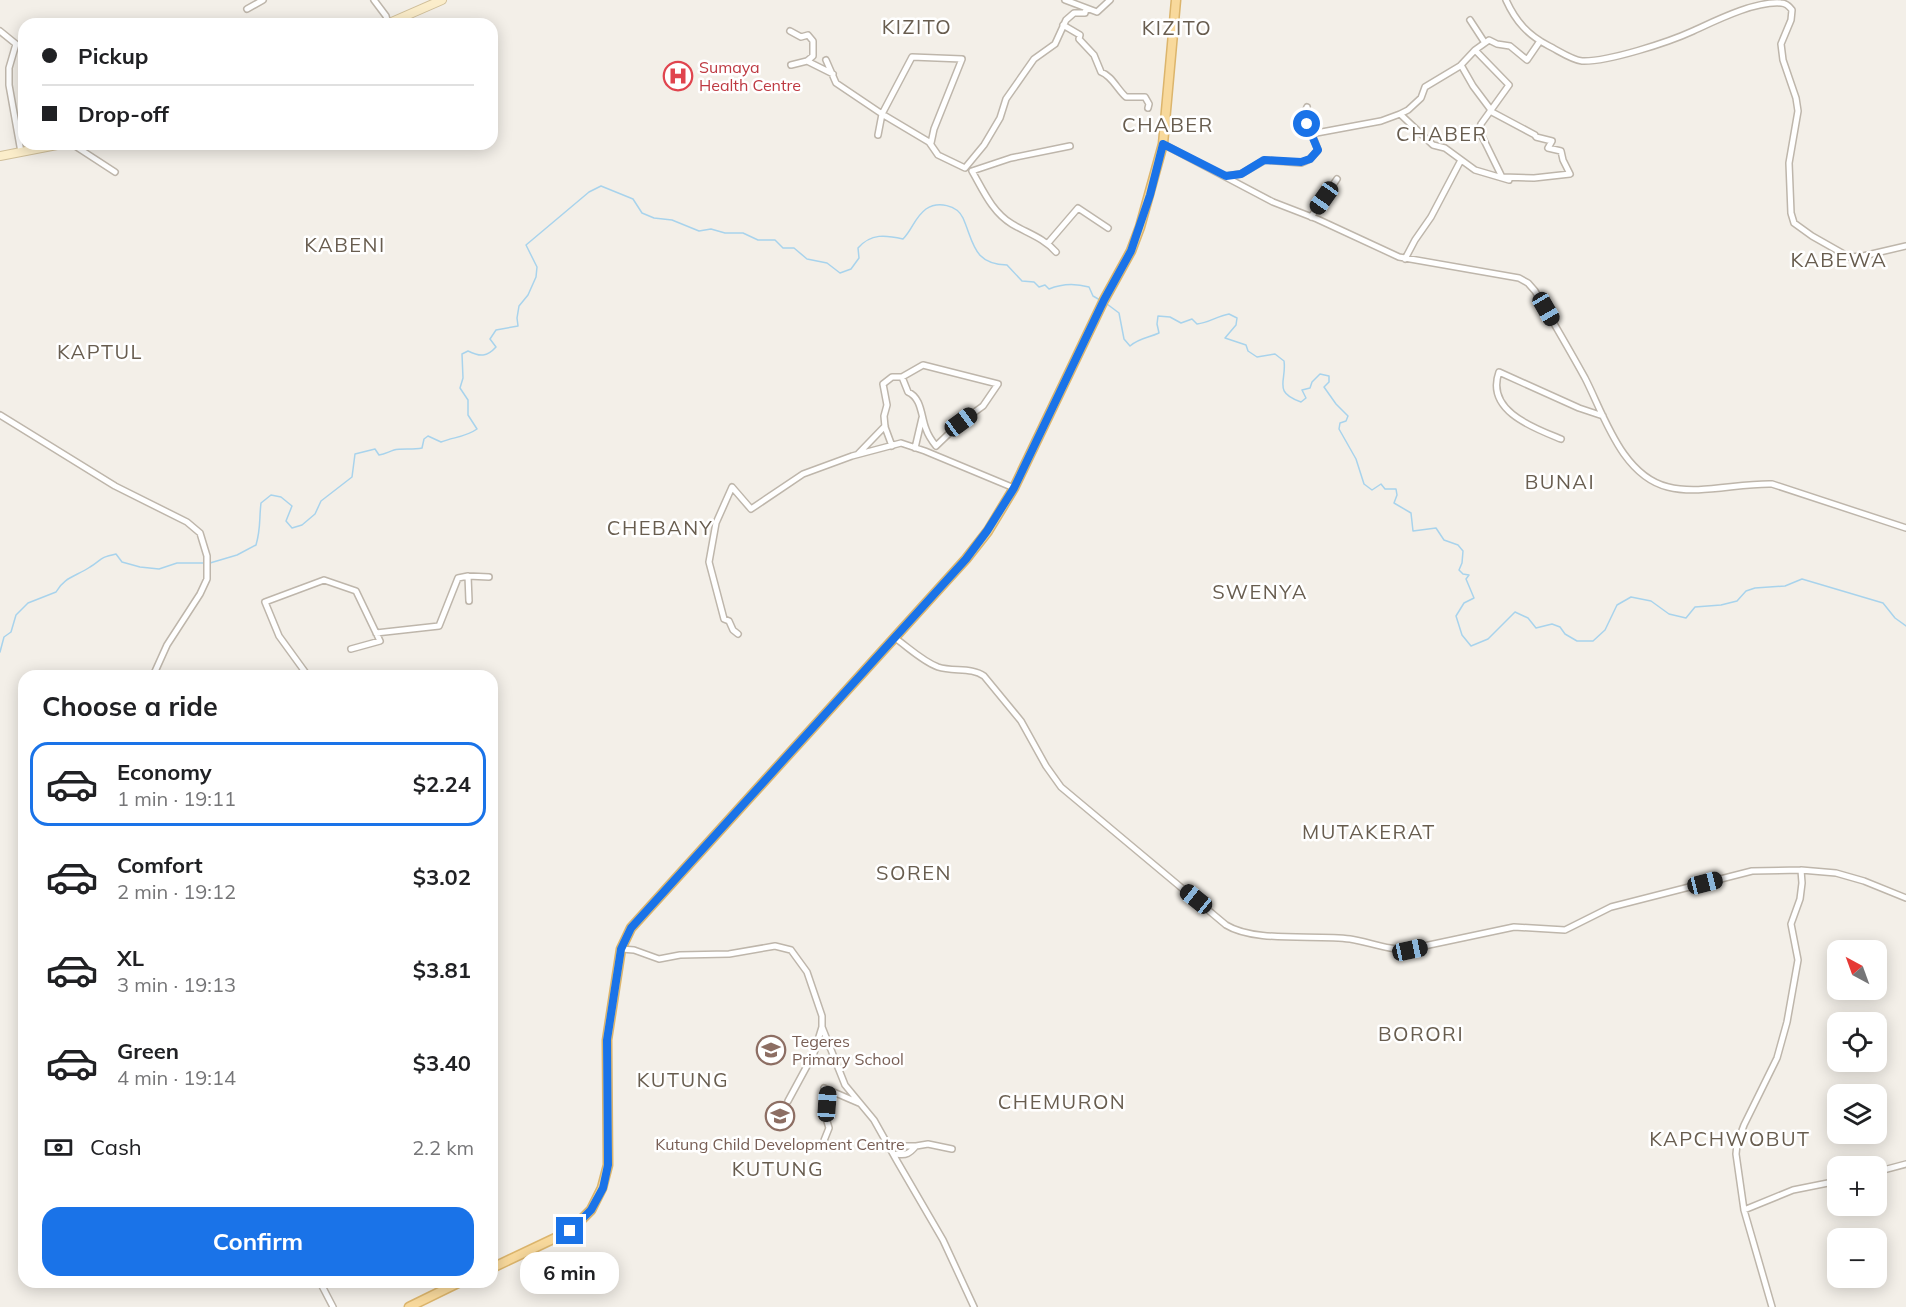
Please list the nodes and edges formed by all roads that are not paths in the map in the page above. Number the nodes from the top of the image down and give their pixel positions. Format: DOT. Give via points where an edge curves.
graph roads {
  1 [pos="262,0"];
  2 [pos="374,0"];
  3 [pos="442,0"];
  4 [pos="1065,0"];
  5 [pos="1110,0"];
  6 [pos="1176,0"];
  7 [pos="1506,0"];
  8 [pos="1086,8"];
  9 [pos="247,9"];
  10 [pos="386,18"];
  11 [pos="401,18"];
  12 [pos="1470,20"];
  13 [pos="1063,25"];
  14 [pos="0,31"];
  15 [pos="790,31"];
  16 [pos="1540,41"];
  17 [pos="1485,43"];
  18 [pos="1475,50"];
  19 [pos="826,60"];
  20 [pos="807,61"];
  21 [pos="791,65"];
  22 [pos="1461,65"];
  23 [pos="832,74"];
  24 [pos="1307,107"];
  25 [pos="1148,108"];
  26 [pos="1491,111"];
  27 [pos="882,114"];
  28 [pos="1400,114"];
  29 [pos="1311,134"];
  30 [pos="18,135"];
  31 [pos="878,135"];
  32 [pos="931,143"];
  33 [pos="1163,144"];
  34 [pos="1070,146"];
  35 [pos="31,150"];
  36 [pos="81,150"];
  37 [pos="21,152"];
  38 [pos="0,156"];
  39 [pos="1461,160"];
  40 [pos="965,168"];
  41 [pos="972,171"];
  42 [pos="115,172"];
  43 [pos="1226,176"];
  44 [pos="1502,177"];
  45 [pos="1337,179"];
  46 [pos="1509,180"];
  47 [pos="1311,217"];
  48 [pos="1108,228"];
  49 [pos="1048,243"];
  50 [pos="1906,246"];
  51 [pos="1056,252"];
  52 [pos="1406,259"];
  53 [pos="902,377"];
  54 [pos="0,415"];
  55 [pos="1603,416"];
  56 [pos="922,418"];
  57 [pos="885,426"];
  58 [pos="1561,439"];
  59 [pos="892,446"];
  60 [pos="915,448"];
  61 [pos="858,454"];
  62 [pos="1014,488"];
  63 [pos="1906,528"];
  64 [pos="468,576"];
  65 [pos="489,577"];
  66 [pos="469,601"];
  67 [pos="376,633"];
  68 [pos="738,634"];
  69 [pos="894,638"];
  70 [pos="351,649"];
  71 [pos="156,670"];
  72 [pos="304,670"];
  73 [pos="1801,870"];
  74 [pos="1906,898"];
  75 [pos="621,949"];
  76 [pos="822,1027"];
  77 [pos="788,1101"];
  78 [pos="860,1104"];
  79 [pos="823,1143"];
  80 [pos="893,1146"];
  81 [pos="916,1146"];
  82 [pos="952,1149"];
  83 [pos="897,1154"];
  84 [pos="1906,1164"];
  85 [pos="1887,1169"];
  86 [pos="1827,1183"];
  87 [pos="910,1184"];
  88 [pos="1744,1210"];
  89 [pos="498,1265"];
  90 [pos="323,1288"];
  91 [pos="448,1288"];
  92 [pos="333,1307"];
  93 [pos="409,1307"];
  94 [pos="974,1307"];
  95 [pos="1772,1307"];
  1 -- 9 [label="street"];
  2 -- 10 [label="street"];
  3 -- 11 [label="street"];
  4 -- 8 [label="street"];
  5 -- 8 [label="street" via="1097,12"];
  6 -- 33 [label="main road"];
  7 -- 16 [label="street" via="1531,37"];
  8 -- 13 [label="street" via="1085,13 1074,13"];
  12 -- 17 [label="street"];
  13 -- 25 [label="street" via="1080,35 1101,72 1119,91 1126,97 1145,98"];
  13 -- 40 [label="street" via="1055,44 1034,59 1006,99 984,146"];
  14 -- 30 [label="street" via="16,44 9,85"];
  15 -- 20 [label="street" via="801,37 808,35 813,41 813,56"];
  16 -- 17 [label="street" via="1527,60 1505,45 1489,39"];
  16 -- 50 [label="street" via="1580,61 1599,60 1690,32 1736,12 1787,4 1792,10 1791,20 1781,44 1798,111 1789,163 1794,223 1849,257"];
  17 -- 18 [label="street"];
  18 -- 22 [label="street"];
  18 -- 26 [label="street" via="1509,85"];
  19 -- 23 [label="street"];
  20 -- 21 [label="street"];
  20 -- 23 [label="street"];
  22 -- 26 [label="street"];
  22 -- 28 [label="street" via="1425,87 1421,98"];
  23 -- 27 [label="street" via="836,83"];
  24 -- 29 [label="street" via="1304,114"];
  26 -- 44 [label="street" via="1479,130"];
  26 -- 44 [label="street" via="1536,138 1552,141 1548,148 1561,151 1570,174"];
  27 -- 31 [label="street"];
  27 -- 32 [label="street"];
  27 -- 32 [label="street" via="912,57 962,58"];
  28 -- 29 [label="street"];
  28 -- 39 [label="street" via="1433,145"];
  29 -- 43 [label="street" via="1318,150 1310,159 1264,160 1241,174"];
  32 -- 40 [label="street" via="938,154"];
  33 -- 43 [label="street"];
  33 -- 62 [label="main road" via="1131,251"];
  34 -- 41 [label="street"];
  35 -- 37 [label="street"];
  36 -- 42 [label="street"];
  37 -- 38 [label="street"];
  39 -- 44 [label="street" via="1475,170"];
  39 -- 52 [label="street"];
  40 -- 41 [label="street"];
  41 -- 49 [label="street" via="991,205 1010,223"];
  43 -- 47 [label="street"];
  44 -- 46 [label="street"];
  45 -- 47 [label="street"];
  47 -- 52 [label="street"];
  48 -- 49 [label="street" via="1078,208"];
  49 -- 51 [label="street"];
  52 -- 55 [label="street" via="1519,278 1528,283 1567,346"];
  53 -- 56 [label="street" via="921,409"];
  53 -- 56 [label="street" via="923,365 998,384 983,405 936,446"];
  53 -- 57 [label="street" via="892,377 884,384"];
  54 -- 71 [label="street" via="200,533 208,573"];
  55 -- 58 [label="street" via="1500,372 1496,388 1506,409 1522,422"];
  55 -- 63 [label="street" via="1627,456 1659,484 1685,489 1772,484"];
  56 -- 60 [label="street"];
  57 -- 59 [label="street"];
  57 -- 61 [label="street"];
  59 -- 60 [label="street" via="901,443"];
  59 -- 61 [label="street"];
  60 -- 62 [label="street"];
  61 -- 68 [label="street" via="803,474 751,509 732,487 716,523 709,562 724,619"];
  62 -- 69 [label="main road" via="966,559"];
  64 -- 65 [label="street"];
  64 -- 66 [label="street"];
  64 -- 67 [label="street" via="458,578 440,626"];
  67 -- 70 [label="street" via="380,641"];
  67 -- 72 [label="street" via="356,591 324,580 266,602 279,636"];
  69 -- 73 [label="street" via="938,667 982,674 1021,721 1061,787 1226,925 1243,933 1337,937 1410,950 1514,927 1565,930 1611,907 1689,886 1752,872"];
  69 -- 75 [label="main road" via="637,921"];
  73 -- 74 [label="street" via="1836,873"];
  73 -- 88 [label="street" via="1800,899 1791,924 1798,960 1785,1033 1778,1058 1737,1144"];
  75 -- 76 [label="street" via="659,959 775,946 788,948 807,972"];
  75 -- 89 [label="main road" via="607,1040 608,1165 603,1188 591,1210 570,1231"];
  76 -- 77 [label="street" via="814,1053"];
  76 -- 78 [label="street" via="841,1076"];
  78 -- 79 [label="street" via="826,1089 829,1128"];
  78 -- 80 [label="street"];
  78 -- 87 [label="street" via="874,1120"];
  80 -- 81 [label="street"];
  80 -- 83 [label="street"];
  81 -- 82 [label="street"];
  81 -- 83 [label="street" via="905,1155"];
  83 -- 87 [label="street"];
  84 -- 85 [label="street"];
  86 -- 88 [label="street" via="1793,1190"];
  87 -- 94 [label="street" via="943,1240"];
  88 -- 95 [label="street"];
  90 -- 92 [label="street"];
  91 -- 93 [label="main road"];
}
